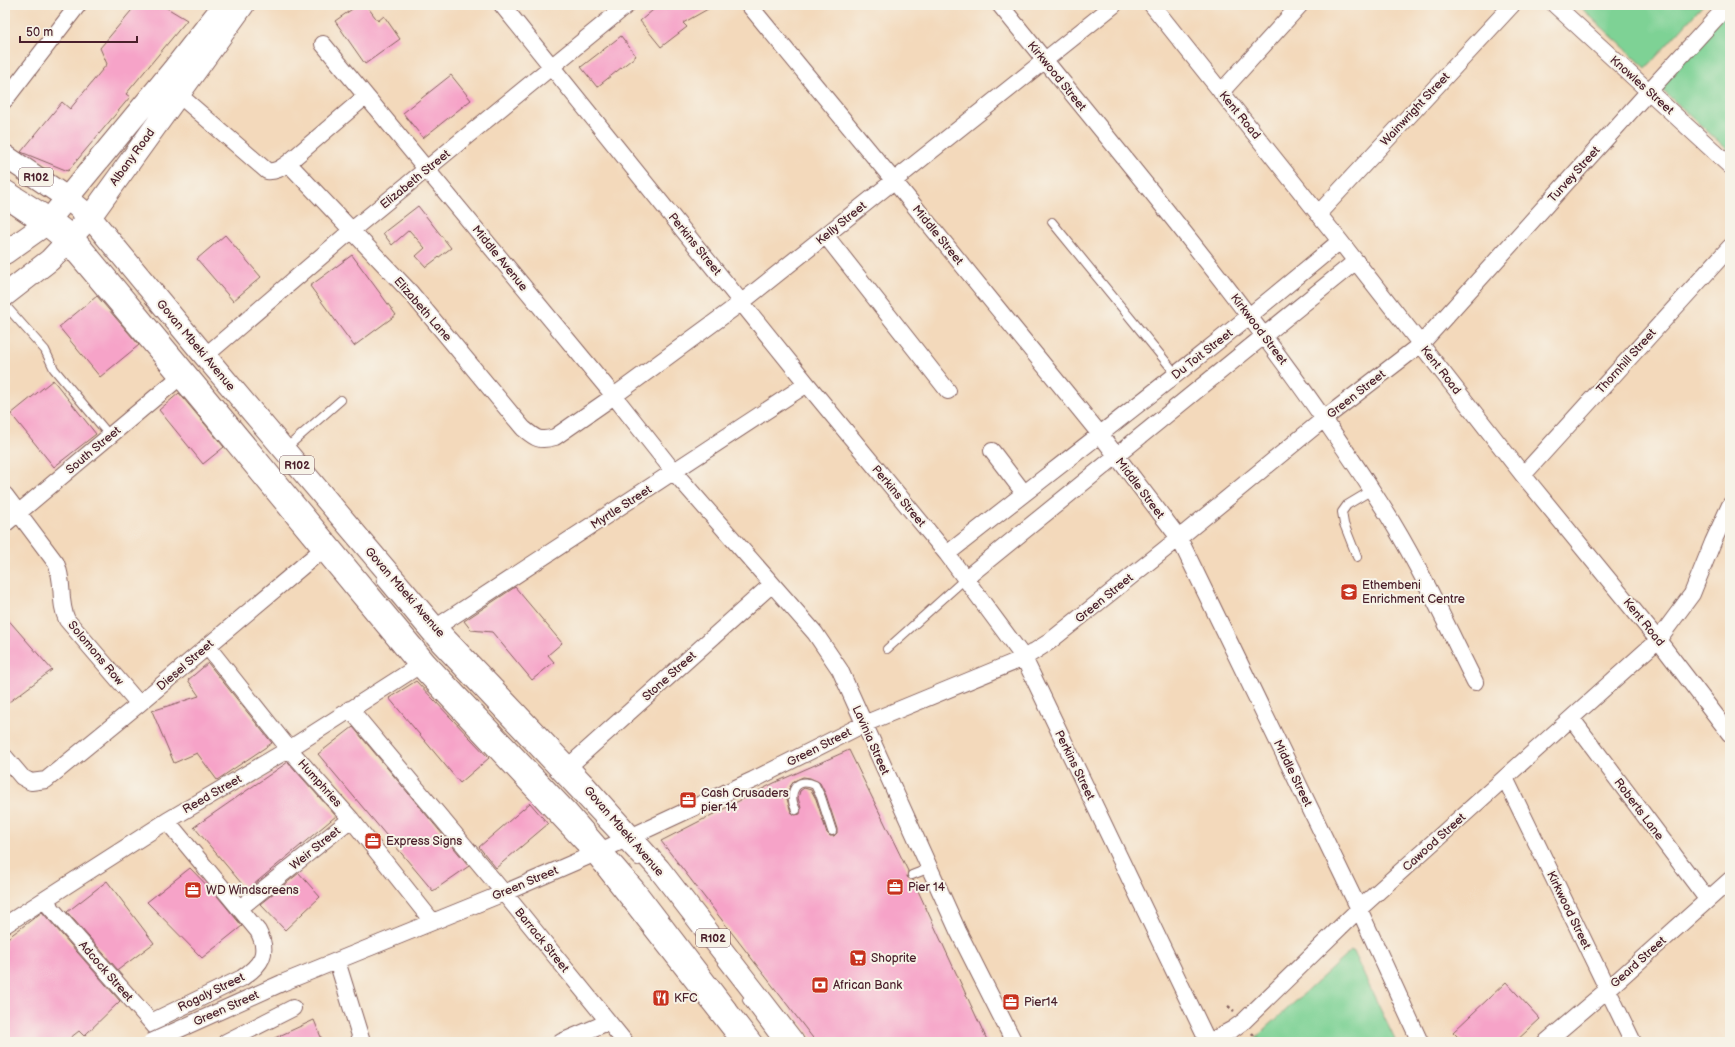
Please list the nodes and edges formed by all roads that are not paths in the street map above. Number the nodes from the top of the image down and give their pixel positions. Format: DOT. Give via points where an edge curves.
graph roads {
  1 [pos="78,5"];
  2 [pos="224,5"];
  3 [pos="243,5"];
  4 [pos="502,5"];
  5 [pos="627,5"];
  6 [pos="748,5"];
  7 [pos="1000,5"];
  8 [pos="1114,5"];
  9 [pos="1152,5"];
  10 [pos="1300,5"];
  11 [pos="1512,5"];
  12 [pos="1555,5"];
  13 [pos="1728,5"];
  14 [pos="324,44"];
  15 [pos="1044,60"];
  16 [pos="552,66"];
  17 [pos="1649,91"];
  18 [pos="1221,92"];
  19 [pos="178,94"];
  20 [pos="366,96"];
  21 [pos="5,100"];
  22 [pos="5,156"];
  23 [pos="288,163"];
  24 [pos="1730,166"];
  25 [pos="427,169"];
  26 [pos="894,181"];
  27 [pos="5,183"];
  28 [pos="5,196"];
  29 [pos="1318,214"];
  30 [pos="67,216"];
  31 [pos="1052,222"];
  32 [pos="352,230"];
  33 [pos="826,236"];
  34 [pos="1340,241"];
  35 [pos="1730,246"];
  36 [pos="5,253"];
  37 [pos="50,260"];
  38 [pos="1356,261"];
  39 [pos="5,294"];
  40 [pos="742,302"];
  41 [pos="5,305"];
  42 [pos="1250,316"];
  43 [pos="1264,335"];
  44 [pos="1421,344"];
  45 [pos="205,356"];
  46 [pos="1176,374"];
  47 [pos="181,376"];
  48 [pos="807,384"];
  49 [pos="948,391"];
  50 [pos="614,396"];
  51 [pos="341,400"];
  52 [pos="1325,418"];
  53 [pos="562,432"];
  54 [pos="1099,434"];
  55 [pos="110,436"];
  56 [pos="992,451"];
  57 [pos="280,452"];
  58 [pos="1116,456"];
  59 [pos="674,472"];
  60 [pos="1523,475"];
  61 [pos="1372,490"];
  62 [pos="1024,493"];
  63 [pos="5,495"];
  64 [pos="1730,505"];
  65 [pos="19,512"];
  66 [pos="5,524"];
  67 [pos="1179,538"];
  68 [pos="323,549"];
  69 [pos="948,554"];
  70 [pos="1357,557"];
  71 [pos="377,576"];
  72 [pos="966,578"];
  73 [pos="771,585"];
  74 [pos="435,628"];
  75 [pos="1658,640"];
  76 [pos="207,646"];
  77 [pos="887,649"];
  78 [pos="1024,658"];
  79 [pos="420,665"];
  80 [pos="1475,682"];
  81 [pos="140,704"];
  82 [pos="350,709"];
  83 [pos="1572,719"];
  84 [pos="864,724"];
  85 [pos="1730,734"];
  86 [pos="289,749"];
  87 [pos="5,757"];
  88 [pos="568,767"];
  89 [pos="1505,778"];
  90 [pos="796,810"];
  91 [pos="352,819"];
  92 [pos="167,821"];
  93 [pos="832,831"];
  94 [pos="612,845"];
  95 [pos="930,868"];
  96 [pos="646,870"];
  97 [pos="912,875"];
  98 [pos="1730,880"];
  99 [pos="504,893"];
  100 [pos="44,900"];
  101 [pos="1707,900"];
  102 [pos="240,908"];
  103 [pos="1359,909"];
  104 [pos="432,921"];
  105 [pos="5,925"];
  106 [pos="337,961"];
  107 [pos="1608,990"];
  108 [pos="742,992"];
  109 [pos="293,1008"];
  110 [pos="151,1022"];
  111 [pos="608,1022"];
  112 [pos="151,1042"];
  113 [pos="168,1042"];
  114 [pos="226,1042"];
  115 [pos="362,1042"];
  116 [pos="561,1042"];
  117 [pos="624,1042"];
  118 [pos="744,1042"];
  119 [pos="759,1042"];
  120 [pos="778,1042"];
  121 [pos="793,1042"];
  122 [pos="1014,1042"];
  123 [pos="1209,1042"];
  124 [pos="1420,1042"];
  125 [pos="1546,1042"];
  126 [pos="1633,1042"];
  1 -- 21 [label="street"];
  2 -- 30 [label="main road, Albany Road" via="173,70"];
  3 -- 19 [label="main road, Albany Road"];
  4 -- 16 [label="street, Perkins Street"];
  5 -- 16 [label="street, Elizabeth Street"];
  6 -- 26 [label="street, Middle Street"];
  7 -- 15 [label="street, Kirkwood Street"];
  8 -- 15 [label="street, Kelly Street"];
  9 -- 18 [label="street, Kent Road"];
  10 -- 18 [label="street"];
  11 -- 29 [label="street, Wainwright Street"];
  12 -- 17 [label="street, Knowles Street"];
  13 -- 17 [label="street, Turvey Street"];
  14 -- 20 [label="street, Middle Avenue"];
  15 -- 26 [label="street, Kelly Street"];
  15 -- 42 [label="street, Kirkwood Street"];
  16 -- 25 [label="street, Elizabeth Street"];
  16 -- 40 [label="street, Perkins Street"];
  17 -- 24 [label="street, Knowles Street"];
  17 -- 44 [label="street, Turvey Street"];
  18 -- 29 [label="street, Kent Road"];
  19 -- 23 [label="street" via="268,171 273,172"];
  19 -- 30 [label="main road, Albany Road"];
  20 -- 23 [label="street"];
  20 -- 25 [label="street, Middle Avenue"];
  22 -- 30 [label="main road, Govan Mbeki Avenue / R102"];
  23 -- 32 [label="street, Elizabeth Lane"];
  25 -- 32 [label="street, Elizabeth Street"];
  25 -- 50 [label="street, Middle Avenue"];
  26 -- 33 [label="street, Kelly Street"];
  26 -- 54 [label="street, Middle Street"];
  27 -- 30 [label="lane"];
  28 -- 30 [label="main road, Govan Mbeki Avenue / R102"];
  29 -- 34 [label="street, Kent Road"];
  30 -- 36 [label="main road, Albany Road"];
  30 -- 37 [label="main road, Albany Road"];
  30 -- 45 [label="main road, Govan Mbeki Avenue / R102"];
  30 -- 47 [label="main road, Govan Mbeki Avenue / R102"];
  30 -- 57 [label="lane"];
  30 -- 94 [label="lane" via="431,659 573,809"];
  31 -- 46 [label="lane"];
  32 -- 45 [label="street, Elizabeth Street"];
  32 -- 53 [label="street, Elizabeth Lane" via="411,293 522,428 539,440 555,437"];
  33 -- 40 [label="street, Kelly Street"];
  33 -- 49 [label="street"];
  34 -- 38 [label="street, Kent Road"];
  34 -- 42 [label="street, Du Toit Street"];
  35 -- 60 [label="street, Thornhill Street"];
  37 -- 39 [label="main road, Albany Road"];
  37 -- 41 [label="street"];
  38 -- 43 [label="street"];
  38 -- 44 [label="street, Kent Road"];
  40 -- 48 [label="street, Perkins Street"];
  40 -- 50 [label="street, Kelly Street"];
  41 -- 55 [label="lane" via="45,350 54,369"];
  42 -- 43 [label="street, Kirkwood Street"];
  42 -- 46 [label="street, Du Toit Street"];
  43 -- 52 [label="street, Kirkwood Street"];
  43 -- 58 [label="street"];
  44 -- 52 [label="street, Green Street"];
  44 -- 60 [label="street, Kent Road"];
  45 -- 57 [label="main road, Govan Mbeki Avenue / R102"];
  46 -- 54 [label="street, Du Toit Street"];
  47 -- 55 [label="street, South Street"];
  47 -- 68 [label="main road, Govan Mbeki Avenue / R102"];
  48 -- 59 [label="street, Myrtle Street"];
  48 -- 69 [label="street, Perkins Street"];
  50 -- 53 [label="street, Kelly Street"];
  50 -- 59 [label="street, Middle Avenue"];
  51 -- 57 [label="lane"];
  52 -- 61 [label="street, Kirkwood Street"];
  52 -- 67 [label="street, Green Street"];
  54 -- 58 [label="street, Middle Street"];
  54 -- 62 [label="street, Du Toit Street"];
  55 -- 65 [label="street, South Street"];
  56 -- 62 [label="street"];
  57 -- 74 [label="main road, Govan Mbeki Avenue / R102"];
  58 -- 67 [label="street, Middle Street"];
  58 -- 72 [label="street"];
  59 -- 73 [label="street, Lavinia Street"];
  59 -- 74 [label="street, Myrtle Street"];
  60 -- 75 [label="street, Kent Road"];
  61 -- 70 [label="lane" via="1347,505 1342,512"];
  61 -- 80 [label="street, Kirkwood Street" via="1405,543"];
  62 -- 69 [label="street, Du Toit Street"];
  63 -- 65 [label="street, Solomons Row"];
  64 -- 75 [label="street, Cawood Street" via="1692,594"];
  65 -- 66 [label="street, South Street"];
  65 -- 81 [label="street, Solomons Row" via="61,573 62,611 67,620"];
  67 -- 78 [label="street, Green Street" via="1049,642"];
  67 -- 103 [label="street, Middle Street"];
  68 -- 76 [label="street, Diesel Street"];
  68 -- 79 [label="main road, Govan Mbeki Avenue / R102"];
  69 -- 72 [label="street, Perkins Street"];
  71 -- 94 [label="lane" via="436,647"];
  72 -- 77 [label="lane"];
  72 -- 78 [label="street, Perkins Street"];
  73 -- 84 [label="street, Lavinia Street" via="815,633 827,650 840,670"];
  73 -- 88 [label="street, Stone Street"];
  74 -- 88 [label="main road, Govan Mbeki Avenue / R102"];
  75 -- 83 [label="street, Cawood Street"];
  75 -- 85 [label="street, Kent Road"];
  76 -- 81 [label="street, Diesel Street"];
  76 -- 86 [label="street, Humphries"];
  78 -- 84 [label="street, Green Street"];
  78 -- 123 [label="street, Perkins Street"];
  79 -- 82 [label="street, Reed Street"];
  79 -- 94 [label="main road, Govan Mbeki Avenue / R102"];
  81 -- 87 [label="street, Diesel Street" via="46,780 31,782 22,777"];
  82 -- 86 [label="street, Reed Street"];
  82 -- 99 [label="street, Barrack Street"];
  83 -- 89 [label="street, Cawood Street"];
  83 -- 101 [label="street, Roberts Lane"];
  84 -- 94 [label="street, Green Street" via="753,780"];
  84 -- 95 [label="street, Lavinia Street"];
  86 -- 91 [label="street, Humphries"];
  86 -- 92 [label="street, Reed Street"];
  88 -- 94 [label="main road, Govan Mbeki Avenue / R102"];
  89 -- 103 [label="street, Cawood Street"];
  89 -- 107 [label="street, Kirkwood Street"];
  90 -- 93 [label="lane" via="792,800 793,791 805,783 814,785 821,797"];
  91 -- 102 [label="street, Weir Street"];
  91 -- 104 [label="street, Humphries"];
  92 -- 100 [label="street, Reed Street"];
  92 -- 102 [label="street, Rogaly Street"];
  94 -- 96 [label="lane"];
  94 -- 99 [label="street, Green Street"];
  94 -- 118 [label="main road, Govan Mbeki Avenue / R102"];
  94 -- 119 [label="lane" via="646,895"];
  94 -- 121 [label="main road, Govan Mbeki Avenue / R102" via="681,897"];
  95 -- 97 [label="lane"];
  95 -- 122 [label="street, Lavinia Street" via="958,931"];
  98 -- 101 [label="street, Geard Street"];
  99 -- 104 [label="street, Green Street"];
  99 -- 111 [label="street, Barrack Street"];
  100 -- 105 [label="street, Reed Street"];
  100 -- 110 [label="street, Adcock Street"];
  101 -- 107 [label="street, Geard Street"];
  102 -- 110 [label="street, Rogaly Street" via="262,938 264,952 260,962 242,978"];
  103 -- 123 [label="street, Cawood Street" via="1244,1021"];
  103 -- 124 [label="street, Middle Street"];
  104 -- 106 [label="street, Green Street"];
  106 -- 112 [label="street, Green Street, bridge"];
  106 -- 115 [label="street"];
  107 -- 125 [label="street, Geard Street"];
  107 -- 126 [label="street, Kirkwood Street"];
  108 -- 120 [label="lane"];
  109 -- 114 [label="street"];
  110 -- 113 [label="street, Adcock Street"];
  111 -- 116 [label="street"];
  111 -- 117 [label="street, Barrack Street"];
}
